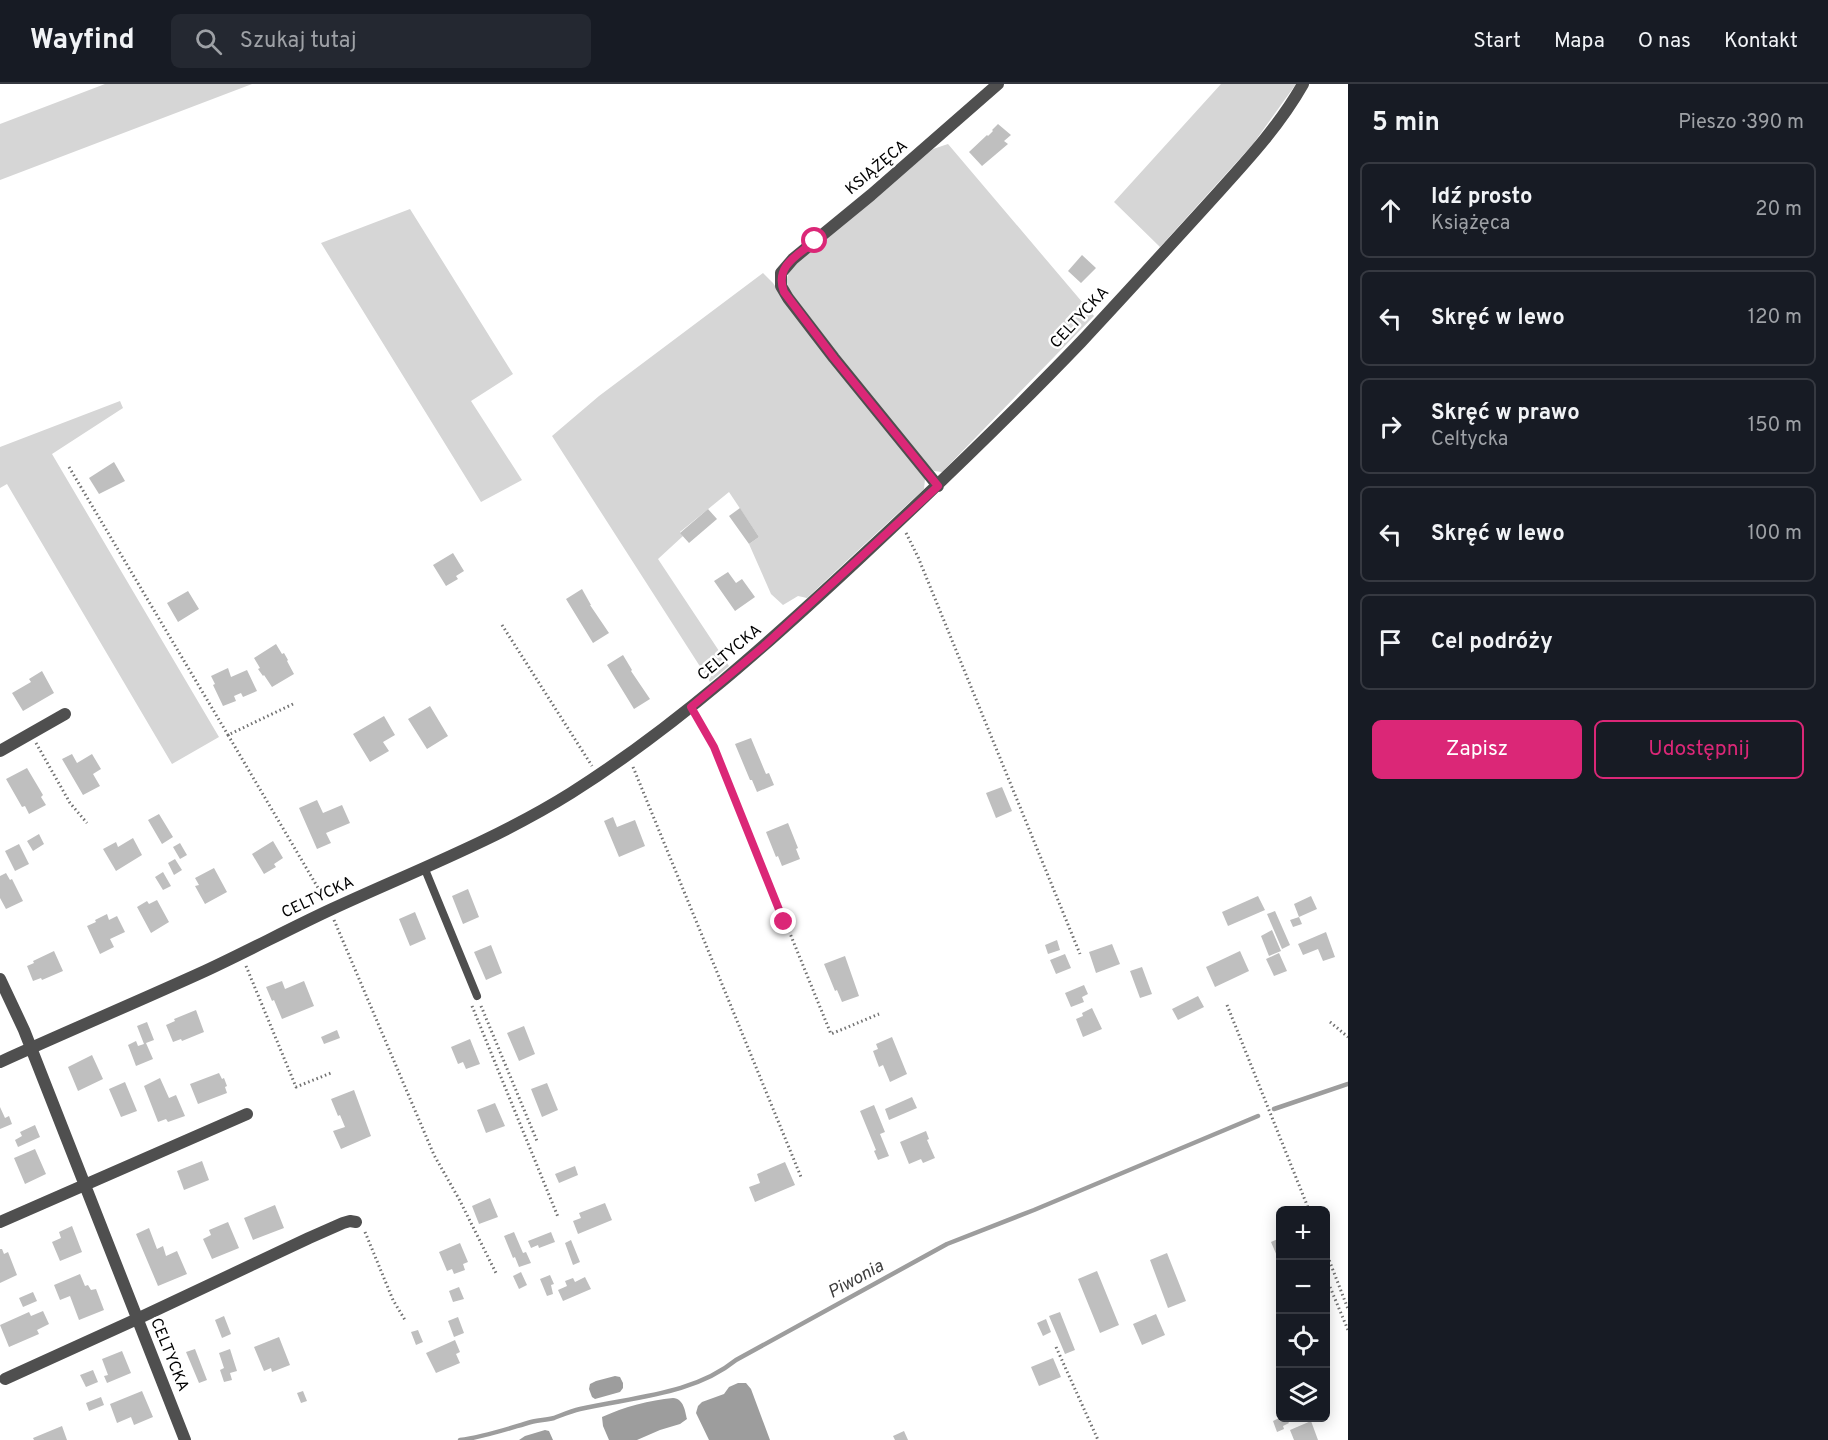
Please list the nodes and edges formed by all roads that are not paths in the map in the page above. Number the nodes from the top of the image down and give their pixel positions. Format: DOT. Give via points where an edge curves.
graph roads {
  1 [pos="998,84"];
  2 [pos="1303,84"];
  3 [pos="938,486"];
  4 [pos="65,714"];
  5 [pos="0,752"];
  6 [pos="424,867"];
  7 [pos="0,980"];
  8 [pos="477,996"];
  9 [pos="31,1048"];
  10 [pos="0,1062"];
  11 [pos="247,1114"];
  12 [pos="84,1184"];
  13 [pos="0,1222"];
  14 [pos="356,1222"];
  15 [pos="137,1319"];
  16 [pos="5,1379"];
  17 [pos="185,1440"];
  1 -- 3 [label="street, KSIĄŻĘCA" via="781,273 788,298"];
  2 -- 3 [label="street, CELTYCKA" via="1248,161 1067,356"];
  3 -- 6 [label="street, CELTYCKA" via="764,646 691,707 543,810"];
  4 -- 5 [label="street"];
  6 -- 8 [label="lane"];
  6 -- 9 [label="street, CELTYCKA"];
  7 -- 9 [label="street"];
  9 -- 10 [label="street, CELTYCKA"];
  9 -- 12 [label="street, CELTYCKA"];
  11 -- 12 [label="street"];
  12 -- 13 [label="street"];
  12 -- 15 [label="street, CELTYCKA"];
  14 -- 15 [label="street" via="343,1223 309,1238"];
  15 -- 16 [label="street"];
  15 -- 17 [label="street, CELTYCKA"];
}
